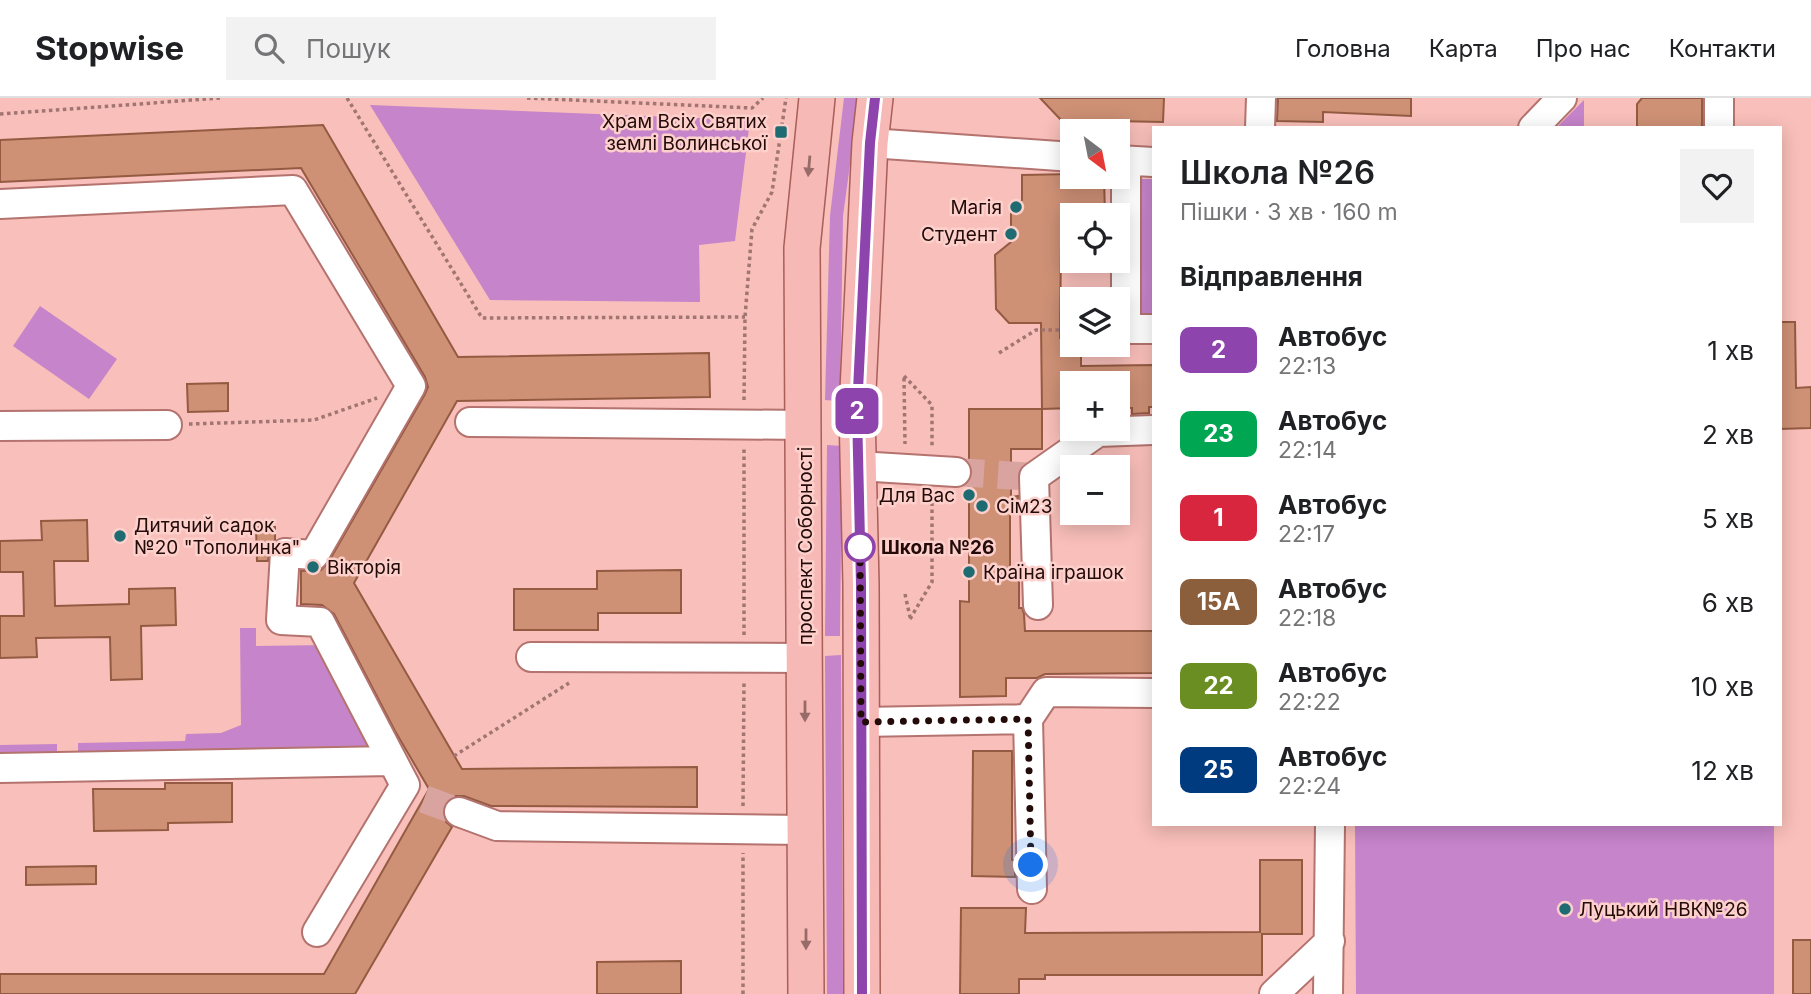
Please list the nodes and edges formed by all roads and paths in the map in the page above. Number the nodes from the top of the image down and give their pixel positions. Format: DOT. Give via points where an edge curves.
graph roads {
  1 [pos="221,98"];
  2 [pos="347,98"];
  3 [pos="527,98"];
  4 [pos="763,98"];
  5 [pos="786,98"];
  6 [pos="817,98"];
  7 [pos="875,98"];
  8 [pos="1261,98"];
  9 [pos="1562,98"];
  10 [pos="1719,98"];
  11 [pos="0,114"];
  12 [pos="1260,126"];
  13 [pos="1535,126"];
  14 [pos="1719,126"];
  15 [pos="870,143"];
  16 [pos="1060,156"];
  17 [pos="1132,161"];
  18 [pos="0,204"];
  19 [pos="1152,329"];
  20 [pos="1060,330"];
  21 [pos="999,353"];
  22 [pos="904,376"];
  23 [pos="411,386"];
  24 [pos="857,411"];
  25 [pos="804,417"];
  26 [pos="470,422"];
  27 [pos="167,425"];
  28 [pos="0,426"];
  29 [pos="1152,430"];
  30 [pos="858,466"];
  31 [pos="905,469"];
  32 [pos="956,472"];
  33 [pos="905,594"];
  34 [pos="1038,605"];
  35 [pos="910,619"];
  36 [pos="531,657"];
  37 [pos="609,657"];
  38 [pos="805,658"];
  39 [pos="1152,693"];
  40 [pos="1028,719"];
  41 [pos="861,722"];
  42 [pos="454,755"];
  43 [pos="392,761"];
  44 [pos="0,768"];
  45 [pos="459,812"];
  46 [pos="1330,826"];
  47 [pos="806,830"];
  48 [pos="1032,889"];
  49 [pos="317,932"];
  50 [pos="1330,941"];
  51 [pos="806,994"];
  52 [pos="862,994"];
  53 [pos="1273,994"];
  54 [pos="1328,994"];
  1 -- 11 [label="path"];
  2 -- 5 [label="path" via="482,318 745,317 752,229 772,192"];
  3 -- 4 [label="path" via="752,108"];
  6 -- 25 [label="main road, проспект Соборності, one-way" via="802,248"];
  7 -- 15 [label="main road"];
  8 -- 12 [label="lane"];
  9 -- 13 [label="lane"];
  10 -- 14 [label="lane"];
  15 -- 16 [label="lane"];
  15 -- 24 [label="main road"];
  17 -- 19 [label="lane" via="1126,329"];
  18 -- 23 [label="lane" via="293,190"];
  20 -- 21 [label="path" via="1036,330"];
  22 -- 31 [label="path"];
  23 -- 27 [label="path" via="314,420"];
  23 -- 43 [label="lane" via="314,555 285,553 281,620 320,622"];
  24 -- 25 [label="main road"];
  24 -- 30 [label="main road"];
  25 -- 26 [label="lane"];
  25 -- 38 [label="main road, проспект Соборності"];
  27 -- 28 [label="lane"];
  29 -- 34 [label="lane" via="1098,432 1034,477"];
  30 -- 31 [label="lane"];
  30 -- 41 [label="main road"];
  31 -- 32 [label="lane"];
  33 -- 35 [label="path"];
  36 -- 37 [label="lane"];
  37 -- 38 [label="lane"];
  37 -- 42 [label="path"];
  38 -- 47 [label="main road, проспект Соборності, one-way"];
  39 -- 40 [label="lane" via="1046,692"];
  40 -- 41 [label="lane"];
  40 -- 48 [label="lane"];
  41 -- 52 [label="main road"];
  43 -- 44 [label="lane"];
  43 -- 49 [label="lane" via="415,792"];
  45 -- 47 [label="lane" via="497,826"];
  46 -- 50 [label="lane"];
  47 -- 51 [label="main road, проспект Соборності, one-way"];
  50 -- 53 [label="lane"];
  50 -- 54 [label="lane"];
}
